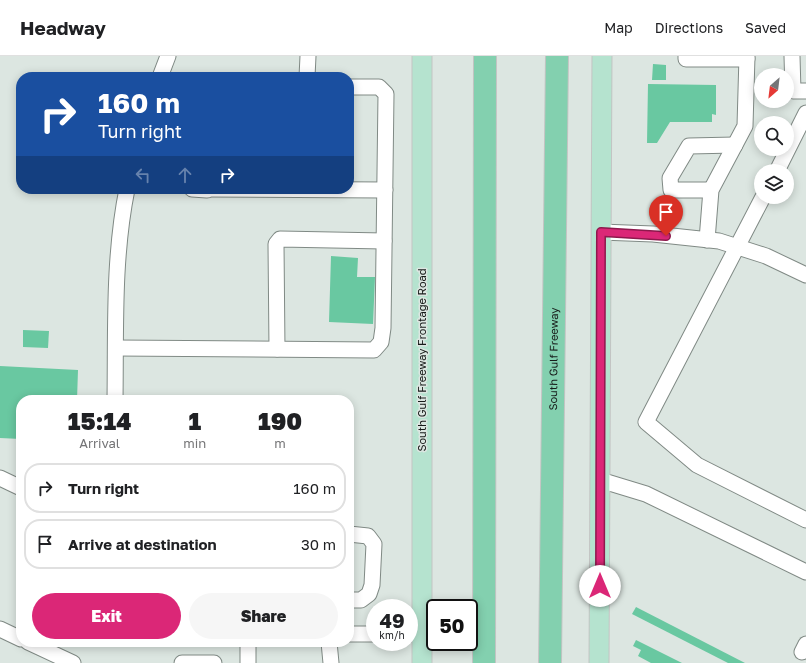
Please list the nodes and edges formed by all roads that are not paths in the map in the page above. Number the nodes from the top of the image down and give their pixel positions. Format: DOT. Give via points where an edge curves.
graph roads {
  1 [pos="168,56"];
  2 [pos="308,56"];
  3 [pos="422,56"];
  4 [pos="485,56"];
  5 [pos="558,56"];
  6 [pos="602,56"];
  7 [pos="686,56"];
  8 [pos="792,56"];
  9 [pos="747,58"];
  10 [pos="162,72"];
  11 [pos="307,72"];
  12 [pos="354,87"];
  13 [pos="806,91"];
  14 [pos="806,113"];
  15 [pos="735,145"];
  16 [pos="780,164"];
  17 [pos="354,190"];
  18 [pos="385,190"];
  19 [pos="710,190"];
  20 [pos="126,194"];
  21 [pos="759,204"];
  22 [pos="601,232"];
  23 [pos="707,240"];
  24 [pos="384,241"];
  25 [pos="737,247"];
  26 [pos="806,276"];
  27 [pos="116,348"];
  28 [pos="277,349"];
  29 [pos="115,395"];
  30 [pos="0,478"];
  31 [pos="600,480"];
  32 [pos="16,486"];
  33 [pos="806,520"];
  34 [pos="354,535"];
  35 [pos="806,572"];
  36 [pos="415,599"];
  37 [pos="354,600"];
  38 [pos="0,629"];
  39 [pos="354,634"];
  40 [pos="366,634"];
  41 [pos="16,636"];
  42 [pos="418,646"];
  43 [pos="39,647"];
  44 [pos="248,647"];
  45 [pos="330,647"];
  46 [pos="73,663"];
  47 [pos="182,663"];
  48 [pos="214,663"];
  49 [pos="248,663"];
  50 [pos="331,663"];
  51 [pos="422,663"];
  52 [pos="484,663"];
  53 [pos="550,663"];
  54 [pos="599,663"];
  1 -- 10 [label="lane"];
  2 -- 11 [label="lane"];
  3 -- 36 [label="main road, South Gulf Freeway Frontage Road"];
  4 -- 52 [label="highway"];
  5 -- 53 [label="highway, South Gulf Freeway"];
  6 -- 22 [label="main road"];
  7 -- 9 [label="lane" via="686,59"];
  8 -- 13 [label="lane" via="793,91"];
  9 -- 15 [label="lane" via="745,126"];
  12 -- 18 [label="lane" via="379,87 386,94"];
  14 -- 16 [label="lane"];
  15 -- 19 [label="lane"];
  15 -- 19 [label="lane" via="689,146 670,178 671,190"];
  17 -- 18 [label="lane"];
  18 -- 24 [label="lane"];
  19 -- 23 [label="lane"];
  20 -- 27 [label="lane" via="119,245"];
  21 -- 25 [label="lane"];
  22 -- 23 [label="lane"];
  22 -- 31 [label="main road"];
  23 -- 25 [label="lane"];
  24 -- 28 [label="lane" via="383,328 381,342 374,350"];
  24 -- 28 [label="lane" via="280,240 276,244"];
  25 -- 26 [label="lane" via="766,256"];
  25 -- 33 [label="lane" via="646,422 697,465"];
  27 -- 28 [label="lane"];
  27 -- 29 [label="lane"];
  30 -- 32 [label="lane"];
  31 -- 35 [label="lane" via="646,494"];
  31 -- 54 [label="main road"];
  34 -- 37 [label="lane" via="368,536 374,544 372,585 369,594 361,600"];
  38 -- 41 [label="lane"];
  39 -- 40 [label="lane"];
  42 -- 51 [label="main road, South Gulf Freeway Frontage Road"];
  43 -- 46 [label="lane"];
  44 -- 49 [label="lane"];
  45 -- 50 [label="lane"];
  47 -- 48 [label="lane"];
}
